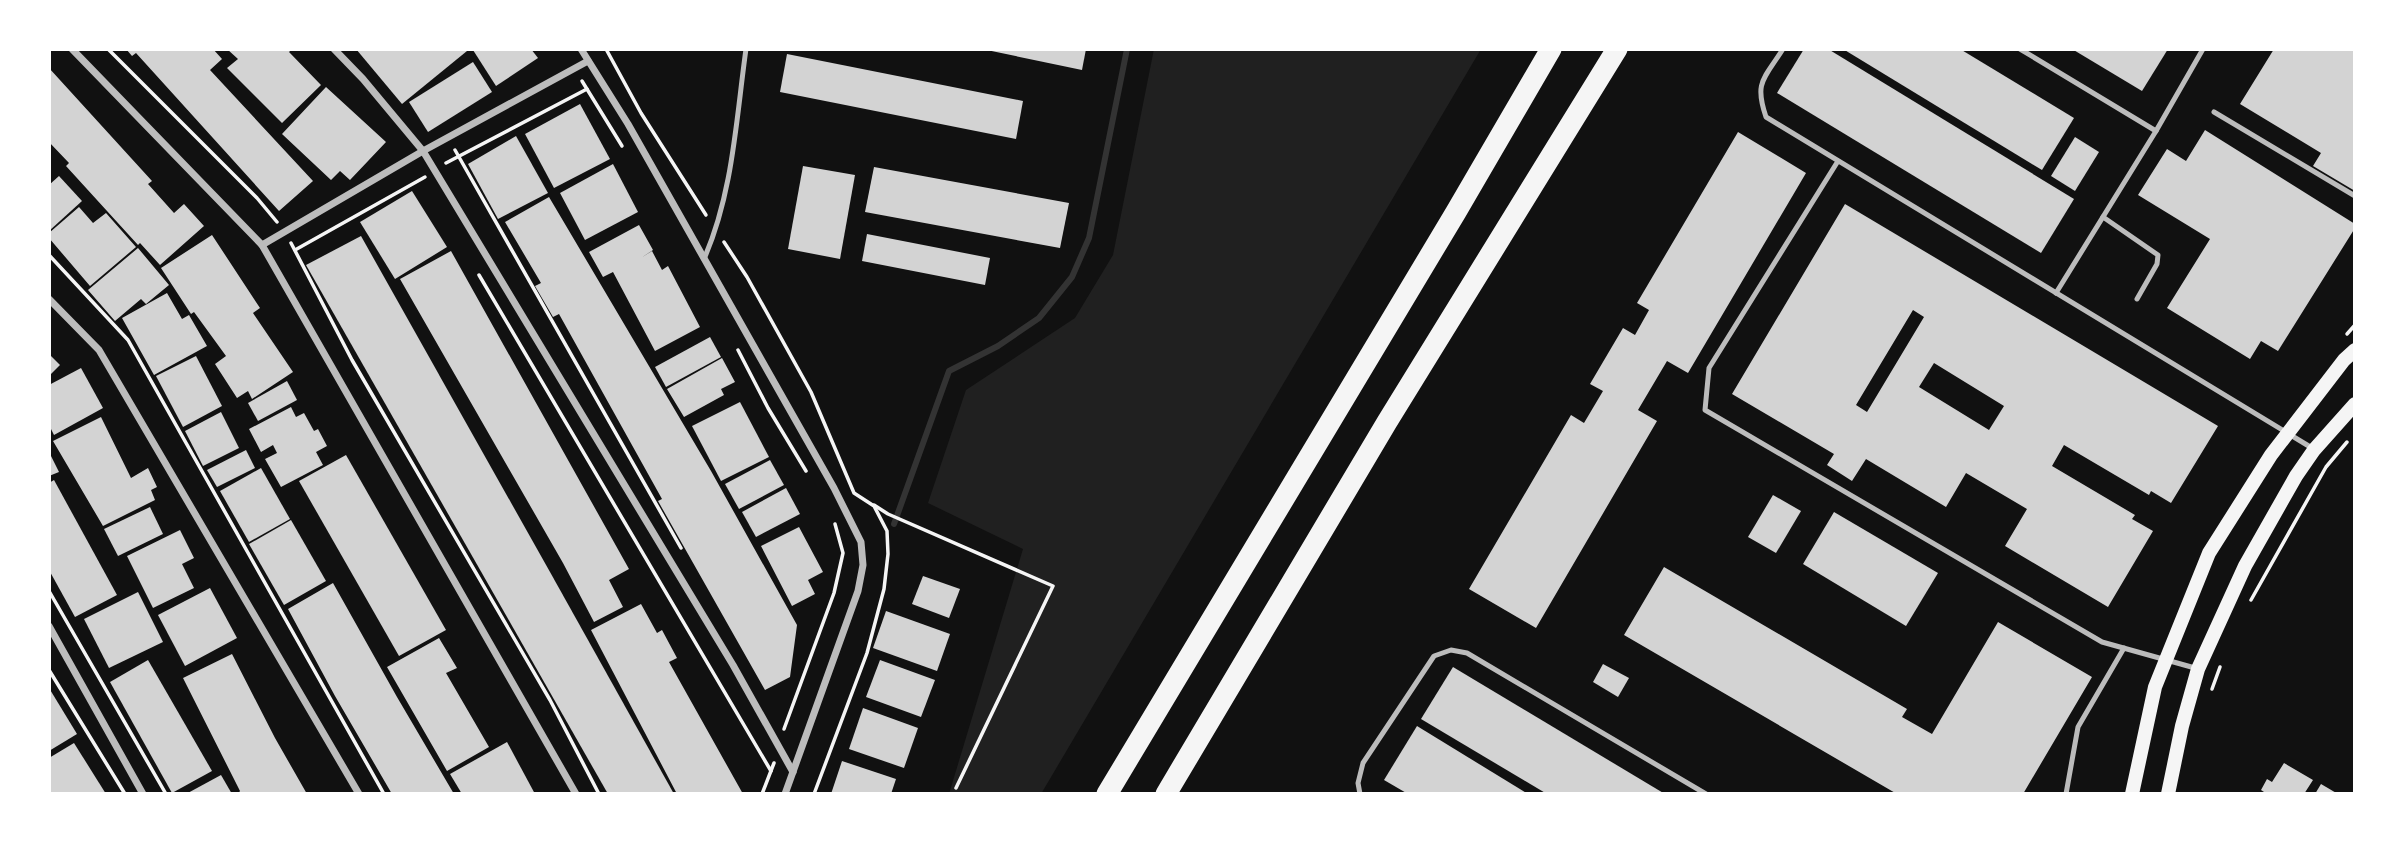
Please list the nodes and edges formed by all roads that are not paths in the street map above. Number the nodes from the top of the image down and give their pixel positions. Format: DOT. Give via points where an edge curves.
graph roads {
  1 [pos="72,49"];
  2 [pos="334,49"];
  3 [pos="581,49"];
  4 [pos="746,49"];
  5 [pos="1550,49"];
  6 [pos="1617,49"];
  7 [pos="1783,49"];
  8 [pos="2020,49"];
  9 [pos="2203,49"];
  10 [pos="588,61"];
  11 [pos="2214,112"];
  12 [pos="2156,131"];
  13 [pos="423,150"];
  14 [pos="1838,161"];
  15 [pos="2355,196"];
  16 [pos="2103,217"];
  17 [pos="262,245"];
  18 [pos="704,259"];
  19 [pos="2056,293"];
  20 [pos="49,299"];
  21 [pos="2137,299"];
  22 [pos="2355,350"];
  23 [pos="2355,404"];
  24 [pos="2287,433"];
  25 [pos="2314,450"];
  26 [pos="49,626"];
  27 [pos="2124,648"];
  28 [pos="2165,661"];
  29 [pos="2198,669"];
  30 [pos="793,772"];
  31 [pos="143,794"];
  32 [pos="359,794"];
  33 [pos="576,794"];
  34 [pos="785,794"];
  35 [pos="1107,794"];
  36 [pos="1166,794"];
  37 [pos="1360,794"];
  38 [pos="1706,794"];
  39 [pos="2066,794"];
  40 [pos="2132,794"];
  41 [pos="2168,794"];
  1 -- 17 [label="street"];
  2 -- 13 [label="street"];
  3 -- 10 [label="street"];
  4 -- 18 [label="lane" via="724,204"];
  5 -- 35 [label="highway"];
  6 -- 36 [label="highway" via="1387,422"];
  7 -- 14 [label="lane" via="1760,85 1766,117"];
  8 -- 12 [label="lane"];
  9 -- 12 [label="lane"];
  10 -- 13 [label="street"];
  10 -- 18 [label="street"];
  11 -- 15 [label="lane"];
  12 -- 16 [label="lane"];
  13 -- 17 [label="street"];
  13 -- 30 [label="street"];
  14 -- 19 [label="lane"];
  14 -- 27 [label="lane" via="1709,368 1705,410 2102,642"];
  16 -- 19 [label="lane"];
  16 -- 21 [label="lane" via="2158,255"];
  17 -- 33 [label="street"];
  18 -- 30 [label="street" via="861,542 858,591"];
  19 -- 24 [label="lane"];
  20 -- 32 [label="street" via="99,350"];
  22 -- 24 [label="main road"];
  23 -- 25 [label="main road"];
  24 -- 25 [label="lane"];
  24 -- 28 [label="main road" via="2209,553"];
  25 -- 29 [label="main road" via="2245,566"];
  26 -- 31 [label="street"];
  27 -- 28 [label="lane"];
  27 -- 39 [label="lane" via="2078,727"];
  28 -- 29 [label="lane"];
  28 -- 40 [label="main road"];
  29 -- 41 [label="main road"];
  30 -- 34 [label="street"];
  37 -- 38 [label="lane" via="1363,764 1434,656 1451,650 1467,653"];
}
